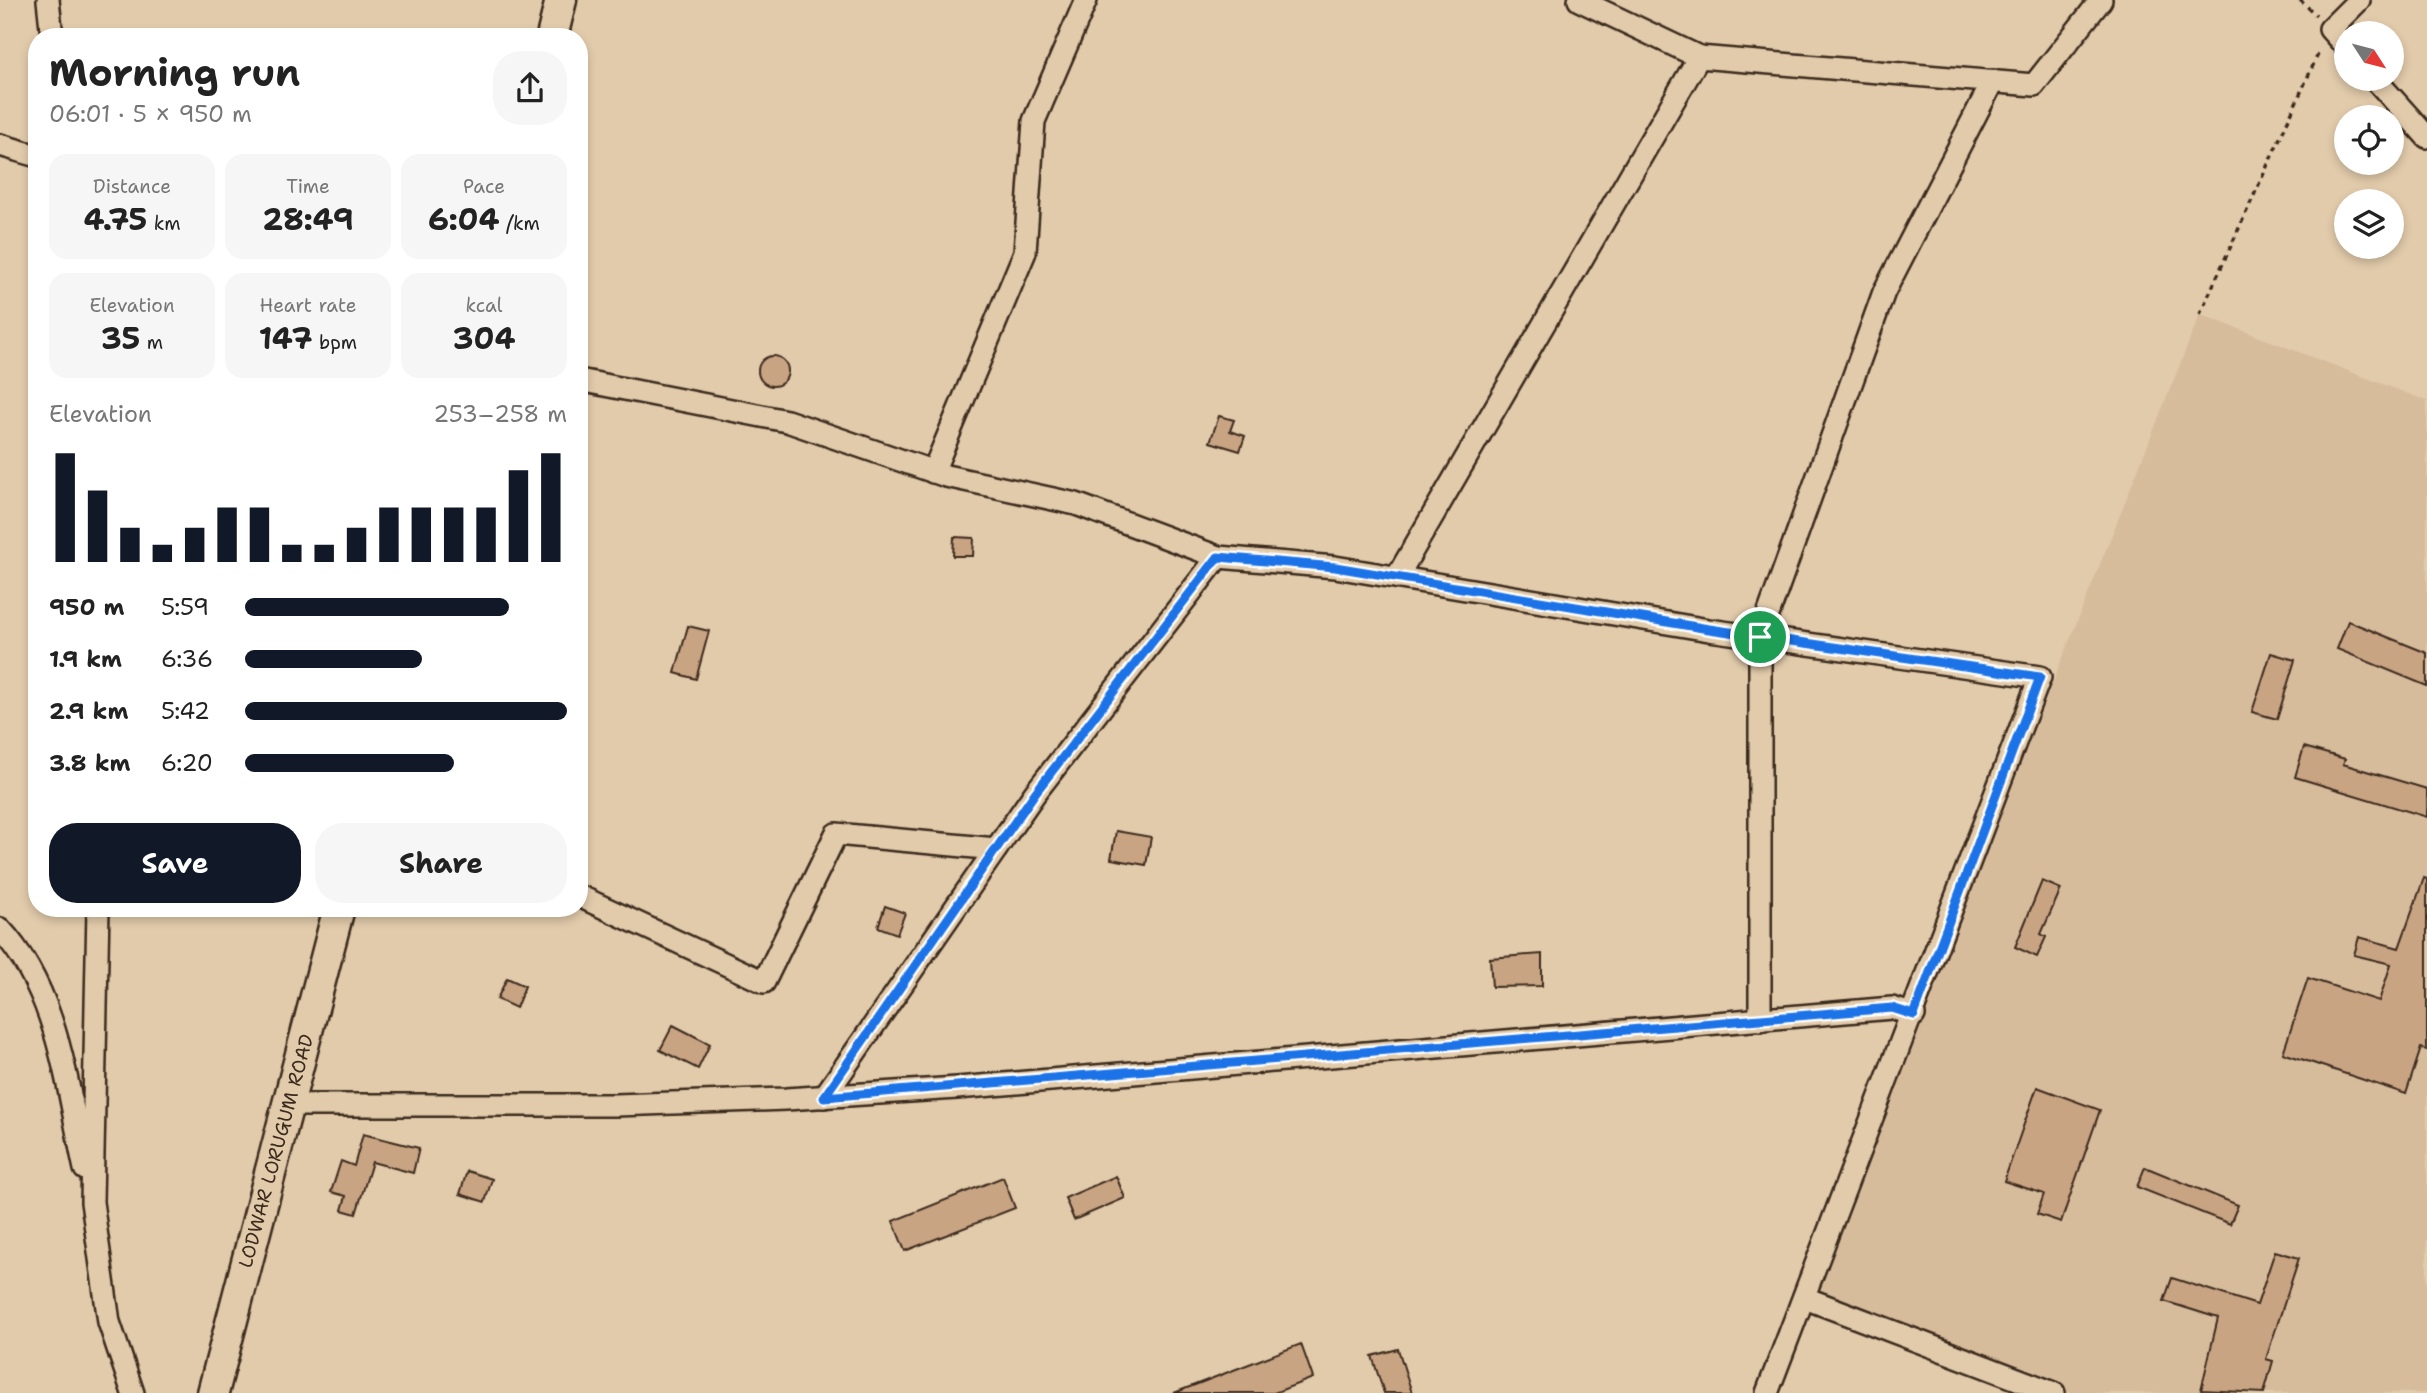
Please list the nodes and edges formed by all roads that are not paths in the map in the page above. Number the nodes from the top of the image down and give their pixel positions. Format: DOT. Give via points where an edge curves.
graph roads {
  1 [pos="48,0"];
  2 [pos="561,0"];
  3 [pos="1086,0"];
  4 [pos="1579,0"];
  5 [pos="2101,0"];
  6 [pos="2359,0"];
  7 [pos="2338,21"];
  8 [pos="51,28"];
  9 [pos="554,28"];
  10 [pos="1699,57"];
  11 [pos="1993,81"];
  12 [pos="2386,91"];
  13 [pos="2427,137"];
  14 [pos="0,145"];
  15 [pos="28,153"];
  16 [pos="588,382"];
  17 [pos="933,472"];
  18 [pos="1218,557"];
  19 [pos="1397,577"];
  20 [pos="1760,637"];
  21 [pos="996,849"];
  22 [pos="588,900"];
  23 [pos="98,917"];
  24 [pos="337,917"];
  25 [pos="0,929"];
  26 [pos="1914,1015"];
  27 [pos="1760,1020"];
  28 [pos="824,1097"];
  29 [pos="289,1105"];
  30 [pos="92,1202"];
  31 [pos="1804,1298"];
  32 [pos="133,1393"];
  33 [pos="213,1393"];
  34 [pos="1767,1393"];
  35 [pos="2054,1393"];
  1 -- 8 [label="street"];
  2 -- 9 [label="main road"];
  3 -- 17 [label="street" via="1034,121 1026,252"];
  4 -- 10 [label="street"];
  5 -- 11 [label="street" via="2034,85"];
  6 -- 7 [label="street"];
  10 -- 11 [label="street"];
  10 -- 19 [label="street"];
  11 -- 20 [label="street" via="1884,292"];
  12 -- 13 [label="street"];
  14 -- 15 [label="street"];
  16 -- 17 [label="street" via="787,421"];
  17 -- 18 [label="street" via="1076,504"];
  18 -- 19 [label="street"];
  18 -- 21 [label="street"];
  19 -- 20 [label="street"];
  20 -- 26 [label="street" via="2040,677"];
  20 -- 27 [label="street"];
  21 -- 22 [label="street" via="836,834 764,982"];
  21 -- 28 [label="street"];
  23 -- 30 [label="street"];
  24 -- 29 [label="main road, LODWAR LORUGUM ROAD"];
  25 -- 30 [label="street" via="37,981 54,1030"];
  26 -- 27 [label="street" via="1892,1008"];
  26 -- 31 [label="street"];
  27 -- 28 [label="street"];
  28 -- 29 [label="street" via="616,1105"];
  29 -- 33 [label="main road, LODWAR LORUGUM ROAD"];
  30 -- 32 [label="street" via="109,1322"];
  31 -- 34 [label="street"];
  31 -- 35 [label="street"];
}
